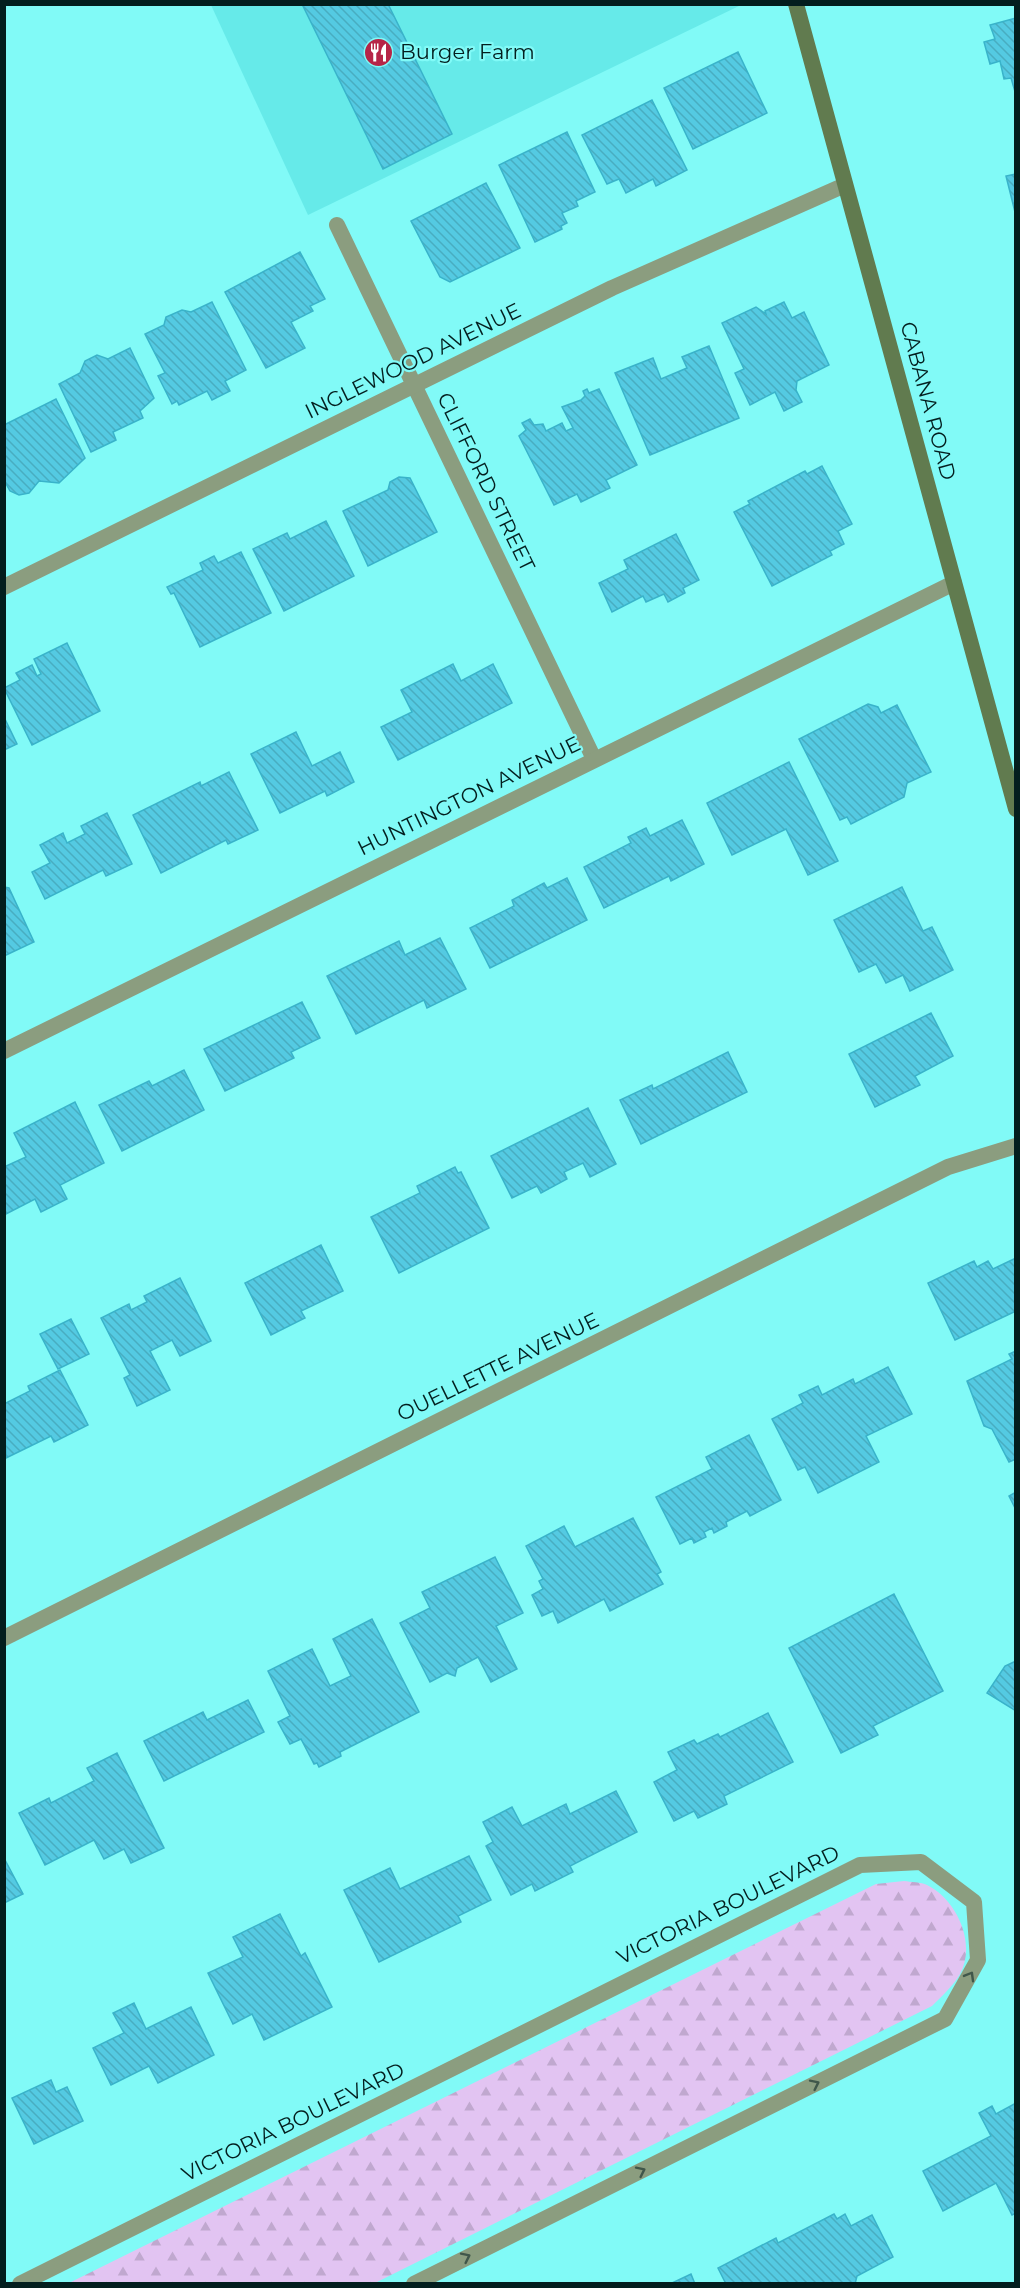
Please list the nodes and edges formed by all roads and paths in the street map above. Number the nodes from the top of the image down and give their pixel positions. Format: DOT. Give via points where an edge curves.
graph roads {
  1 [pos="796,4"];
  2 [pos="845,185"];
  3 [pos="337,225"];
  4 [pos="414,385"];
  5 [pos="954,583"];
  6 [pos="4,587"];
  7 [pos="594,759"];
  8 [pos="1016,809"];
  9 [pos="4,1051"];
  10 [pos="1016,1146"];
  11 [pos="4,1638"];
  12 [pos="20,2283"];
  13 [pos="414,2283"];
  1 -- 2 [label="main road, CABANA ROAD"];
  2 -- 4 [label="street, INGLEWOOD AVENUE" via="612,288"];
  2 -- 5 [label="main road, CABANA ROAD"];
  3 -- 4 [label="street, CLIFFORD STREET"];
  4 -- 6 [label="street, INGLEWOOD AVENUE"];
  4 -- 7 [label="street, CLIFFORD STREET"];
  5 -- 7 [label="street, HUNTINGTON AVENUE"];
  5 -- 8 [label="main road, CABANA ROAD"];
  7 -- 9 [label="street, HUNTINGTON AVENUE"];
  10 -- 11 [label="street, OUELLETTE AVENUE" via="948,1167"];
  13 -- 12 [label="street, VICTORIA BOULEVARD, one-way" via="945,2019 978,1960 974,1902 921,1862 860,1865"];
}
